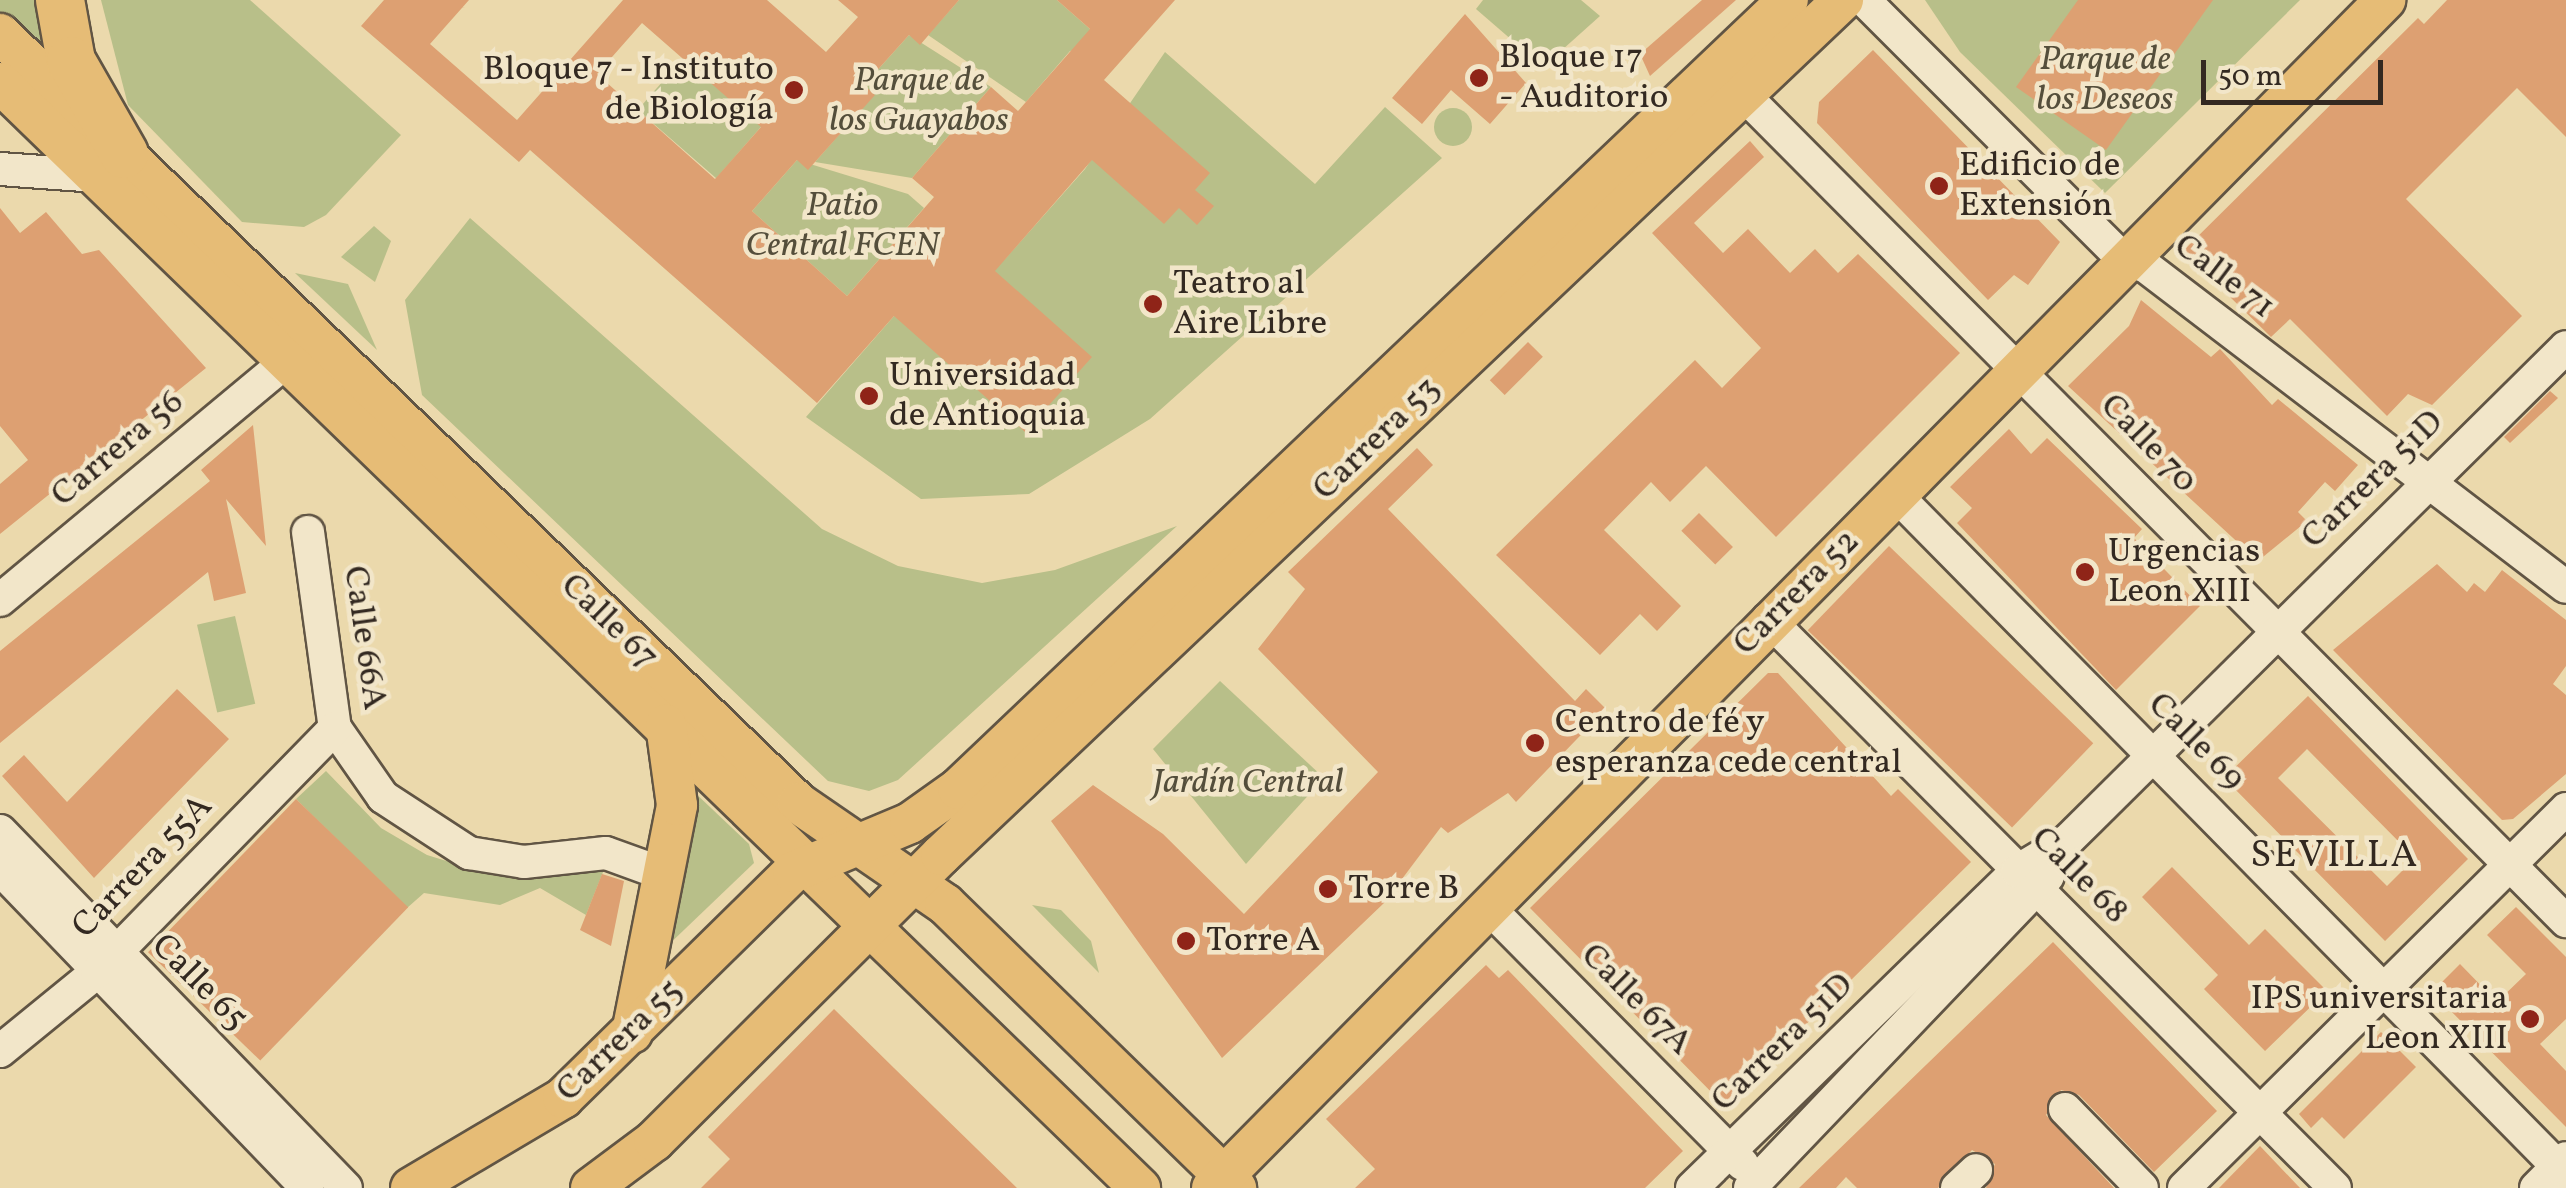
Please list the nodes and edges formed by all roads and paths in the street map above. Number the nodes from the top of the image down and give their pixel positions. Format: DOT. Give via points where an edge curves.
graph roads {
  1 [pos="60,0"];
  2 [pos="1788,0"];
  3 [pos="1842,0"];
  4 [pos="1864,0"];
  5 [pos="2385,0"];
  6 [pos="0,34"];
  7 [pos="1727,79"];
  8 [pos="0,83"];
  9 [pos="110,165"];
  10 [pos="0,169"];
  11 [pos="2125,261"];
  12 [pos="2566,347"];
  13 [pos="288,360"];
  14 [pos="2020,370"];
  15 [pos="2428,483"];
  16 [pos="1894,494"];
  17 [pos="308,532"];
  18 [pos="2566,587"];
  19 [pos="0,600"];
  20 [pos="1768,619"];
  21 [pos="2275,631"];
  22 [pos="666,725"];
  23 [pos="335,728"];
  24 [pos="2152,756"];
  25 [pos="2566,808"];
  26 [pos="0,831"];
  27 [pos="855,845"];
  28 [pos="807,864"];
  29 [pos="2510,864"];
  30 [pos="0,868"];
  31 [pos="664,874"];
  32 [pos="914,882"];
  33 [pos="2027,882"];
  34 [pos="1492,911"];
  35 [pos="2566,921"];
  36 [pos="868,926"];
  37 [pos="106,963"];
  38 [pos="2383,990"];
  39 [pos="632,1033"];
  40 [pos="0,1051"];
  41 [pos="2065,1108"];
  42 [pos="2260,1113"];
  43 [pos="1730,1150"];
  44 [pos="2556,1172"];
  45 [pos="1224,1184"];
  46 [pos="1758,1185"];
  47 [pos="307,1188"];
  48 [pos="346,1188"];
  49 [pos="411,1188"];
  50 [pos="591,1188"];
  51 [pos="1140,1188"];
  52 [pos="1692,1188"];
  53 [pos="2142,1188"];
  54 [pos="2184,1188"];
  55 [pos="2334,1188"];
  1 -- 9 [label="highway" via="71,61"];
  2 -- 7 [label="main road, Carrera 53"];
  3 -- 7 [label="main road, Carrera 53"];
  4 -- 11 [label="street, Calle 71"];
  5 -- 11 [label="main road, Carrera 52"];
  6 -- 9 [label="main road, Calle 67"];
  7 -- 14 [label="street, Calle 70"];
  7 -- 27 [label="main road, Carrera 53" via="958,788 910,823"];
  7 -- 32 [label="main road, Carrera 53"];
  8 -- 9 [label="main road, Calle 67"];
  9 -- 10 [label="street"];
  9 -- 13 [label="main road, Calle 67"];
  9 -- 27 [label="main road, Calle 67" via="798,803"];
  11 -- 14 [label="main road, Carrera 52"];
  11 -- 15 [label="street, Calle 71" via="2146,266"];
  12 -- 15 [label="street, Carrera 51D"];
  13 -- 19 [label="street, Carrera 56"];
  13 -- 22 [label="main road, Calle 67"];
  14 -- 16 [label="main road, Carrera 52"];
  14 -- 21 [label="street, Calle 70"];
  15 -- 18 [label="street, Calle 71"];
  15 -- 21 [label="street, Carrera 51D"];
  16 -- 20 [label="main road, Carrera 52"];
  16 -- 24 [label="street, Calle 69"];
  17 -- 23 [label="street, Calle 66A"];
  20 -- 33 [label="street, Calle 68"];
  20 -- 34 [label="main road, Carrera 52"];
  21 -- 24 [label="street, Carrera 51D"];
  21 -- 29 [label="street, Calle 70"];
  22 -- 28 [label="main road, Calle 67"];
  22 -- 31 [label="main road" via="678,787"];
  23 -- 31 [label="street, Calle 66A" via="383,797 469,854 524,862 606,853"];
  23 -- 37 [label="street, Carrera 55A"];
  24 -- 33 [label="street, Carrera 51D"];
  24 -- 38 [label="street, Calle 69"];
  25 -- 29 [label="street"];
  26 -- 37 [label="street, Calle 65"];
  27 -- 28 [label="main road, Carrera 53"];
  27 -- 32 [label="main road, Calle 67"];
  28 -- 36 [label="main road, Calle 67"];
  28 -- 39 [label="main road, Carrera 55"];
  29 -- 35 [label="street, Calle 70"];
  29 -- 38 [label="street"];
  30 -- 37 [label="street, Calle 65"];
  31 -- 39 [label="main road"];
  32 -- 36 [label="main road, Carrera 53"];
  32 -- 45 [label="main road, Calle 67"];
  33 -- 42 [label="street, Calle 68"];
  33 -- 43 [label="street, Carrera 51D"];
  33 -- 46 [label="street, Carrera 51D"];
  34 -- 43 [label="street, Calle 67A"];
  34 -- 45 [label="main road, Carrera 52"];
  36 -- 50 [label="main road" via="654,1141"];
  36 -- 51 [label="main road, Calle 67"];
  37 -- 40 [label="street, Carrera 55A"];
  37 -- 47 [label="street, Calle 65"];
  37 -- 48 [label="street, Calle 65"];
  38 -- 42 [label="street"];
  38 -- 44 [label="street, Calle 69"];
  39 -- 49 [label="main road, Carrera 55" via="542,1114"];
  41 -- 53 [label="street"];
  42 -- 54 [label="street"];
  42 -- 55 [label="street, Calle 68"];
  43 -- 46 [label="street, Calle 67A"];
  43 -- 52 [label="street, Carrera 51D"];
}
